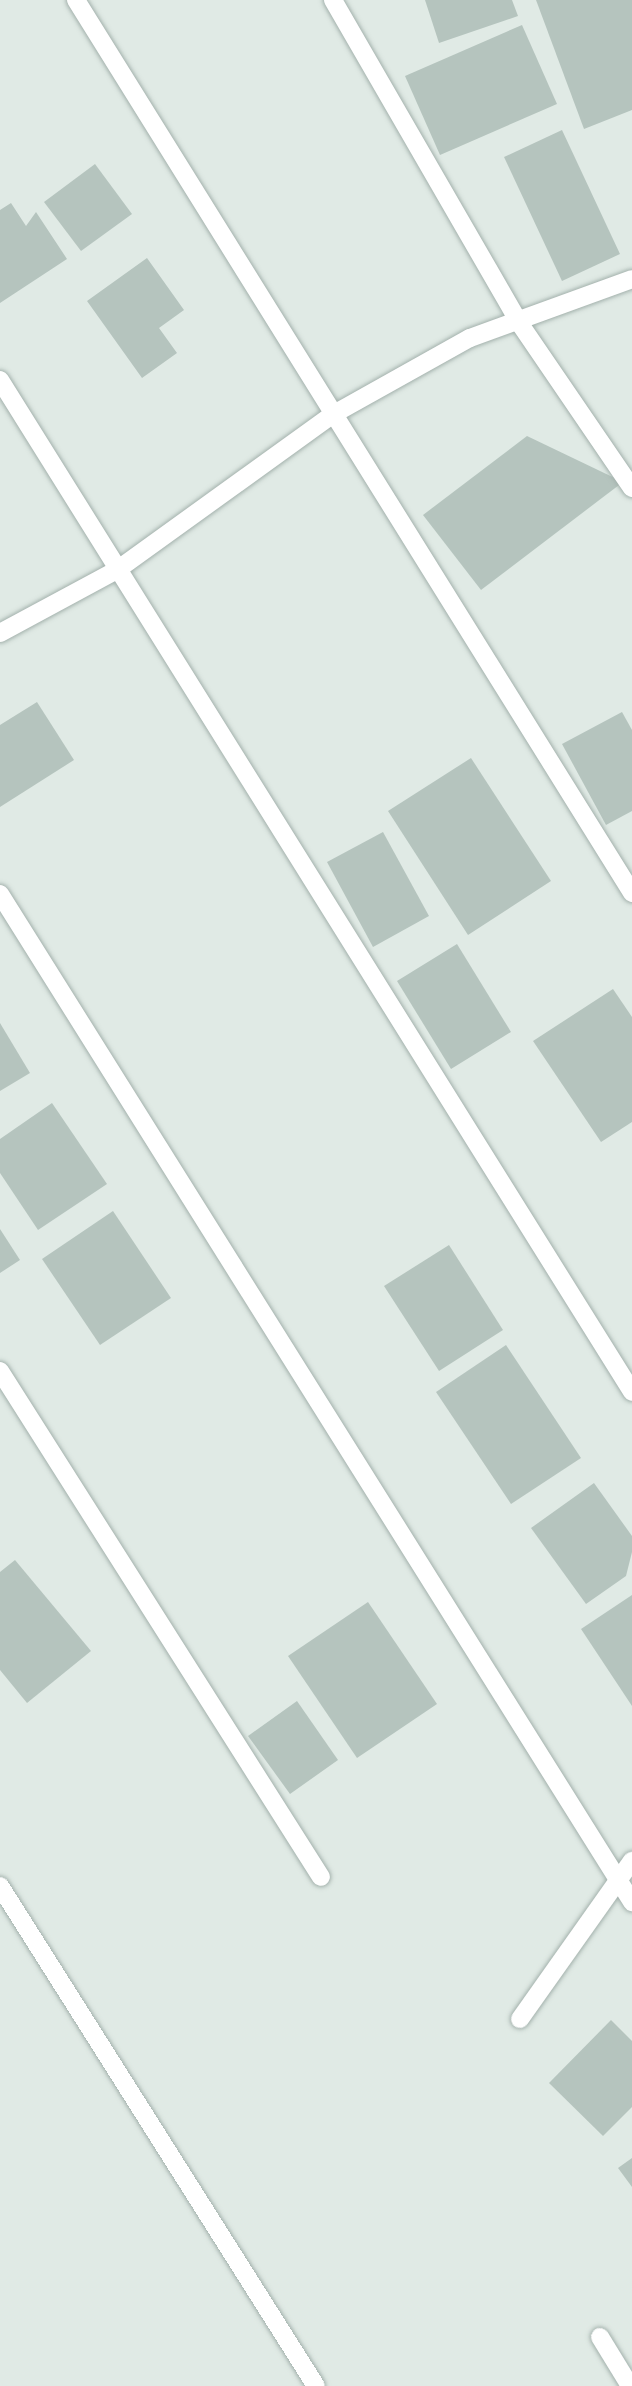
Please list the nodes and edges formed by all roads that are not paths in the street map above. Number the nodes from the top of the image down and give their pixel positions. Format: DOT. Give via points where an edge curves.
graph roads {
  1 [pos="76,0"];
  2 [pos="333,0"];
  3 [pos="632,279"];
  4 [pos="518,321"];
  5 [pos="0,381"];
  6 [pos="332,415"];
  7 [pos="632,488"];
  8 [pos="117,570"];
  9 [pos="0,633"];
  10 [pos="632,893"];
  11 [pos="0,894"];
  12 [pos="0,1371"];
  13 [pos="632,1392"];
  14 [pos="632,1861"];
  15 [pos="321,1877"];
  16 [pos="618,1880"];
  17 [pos="0,1886"];
  18 [pos="632,1902"];
  19 [pos="520,2019"];
  20 [pos="600,2337"];
  21 [pos="316,2386"];
  22 [pos="630,2386"];
  1 -- 6 [label="street"];
  2 -- 4 [label="street"];
  3 -- 4 [label="street"];
  4 -- 6 [label="street" via="470,338"];
  4 -- 7 [label="street"];
  5 -- 8 [label="street"];
  6 -- 8 [label="street"];
  6 -- 10 [label="street"];
  8 -- 9 [label="street"];
  8 -- 13 [label="street"];
  11 -- 16 [label="street"];
  12 -- 15 [label="street"];
  14 -- 16 [label="street"];
  16 -- 18 [label="street"];
  16 -- 19 [label="street"];
  17 -- 21 [label="street"];
  20 -- 22 [label="street"];
}
